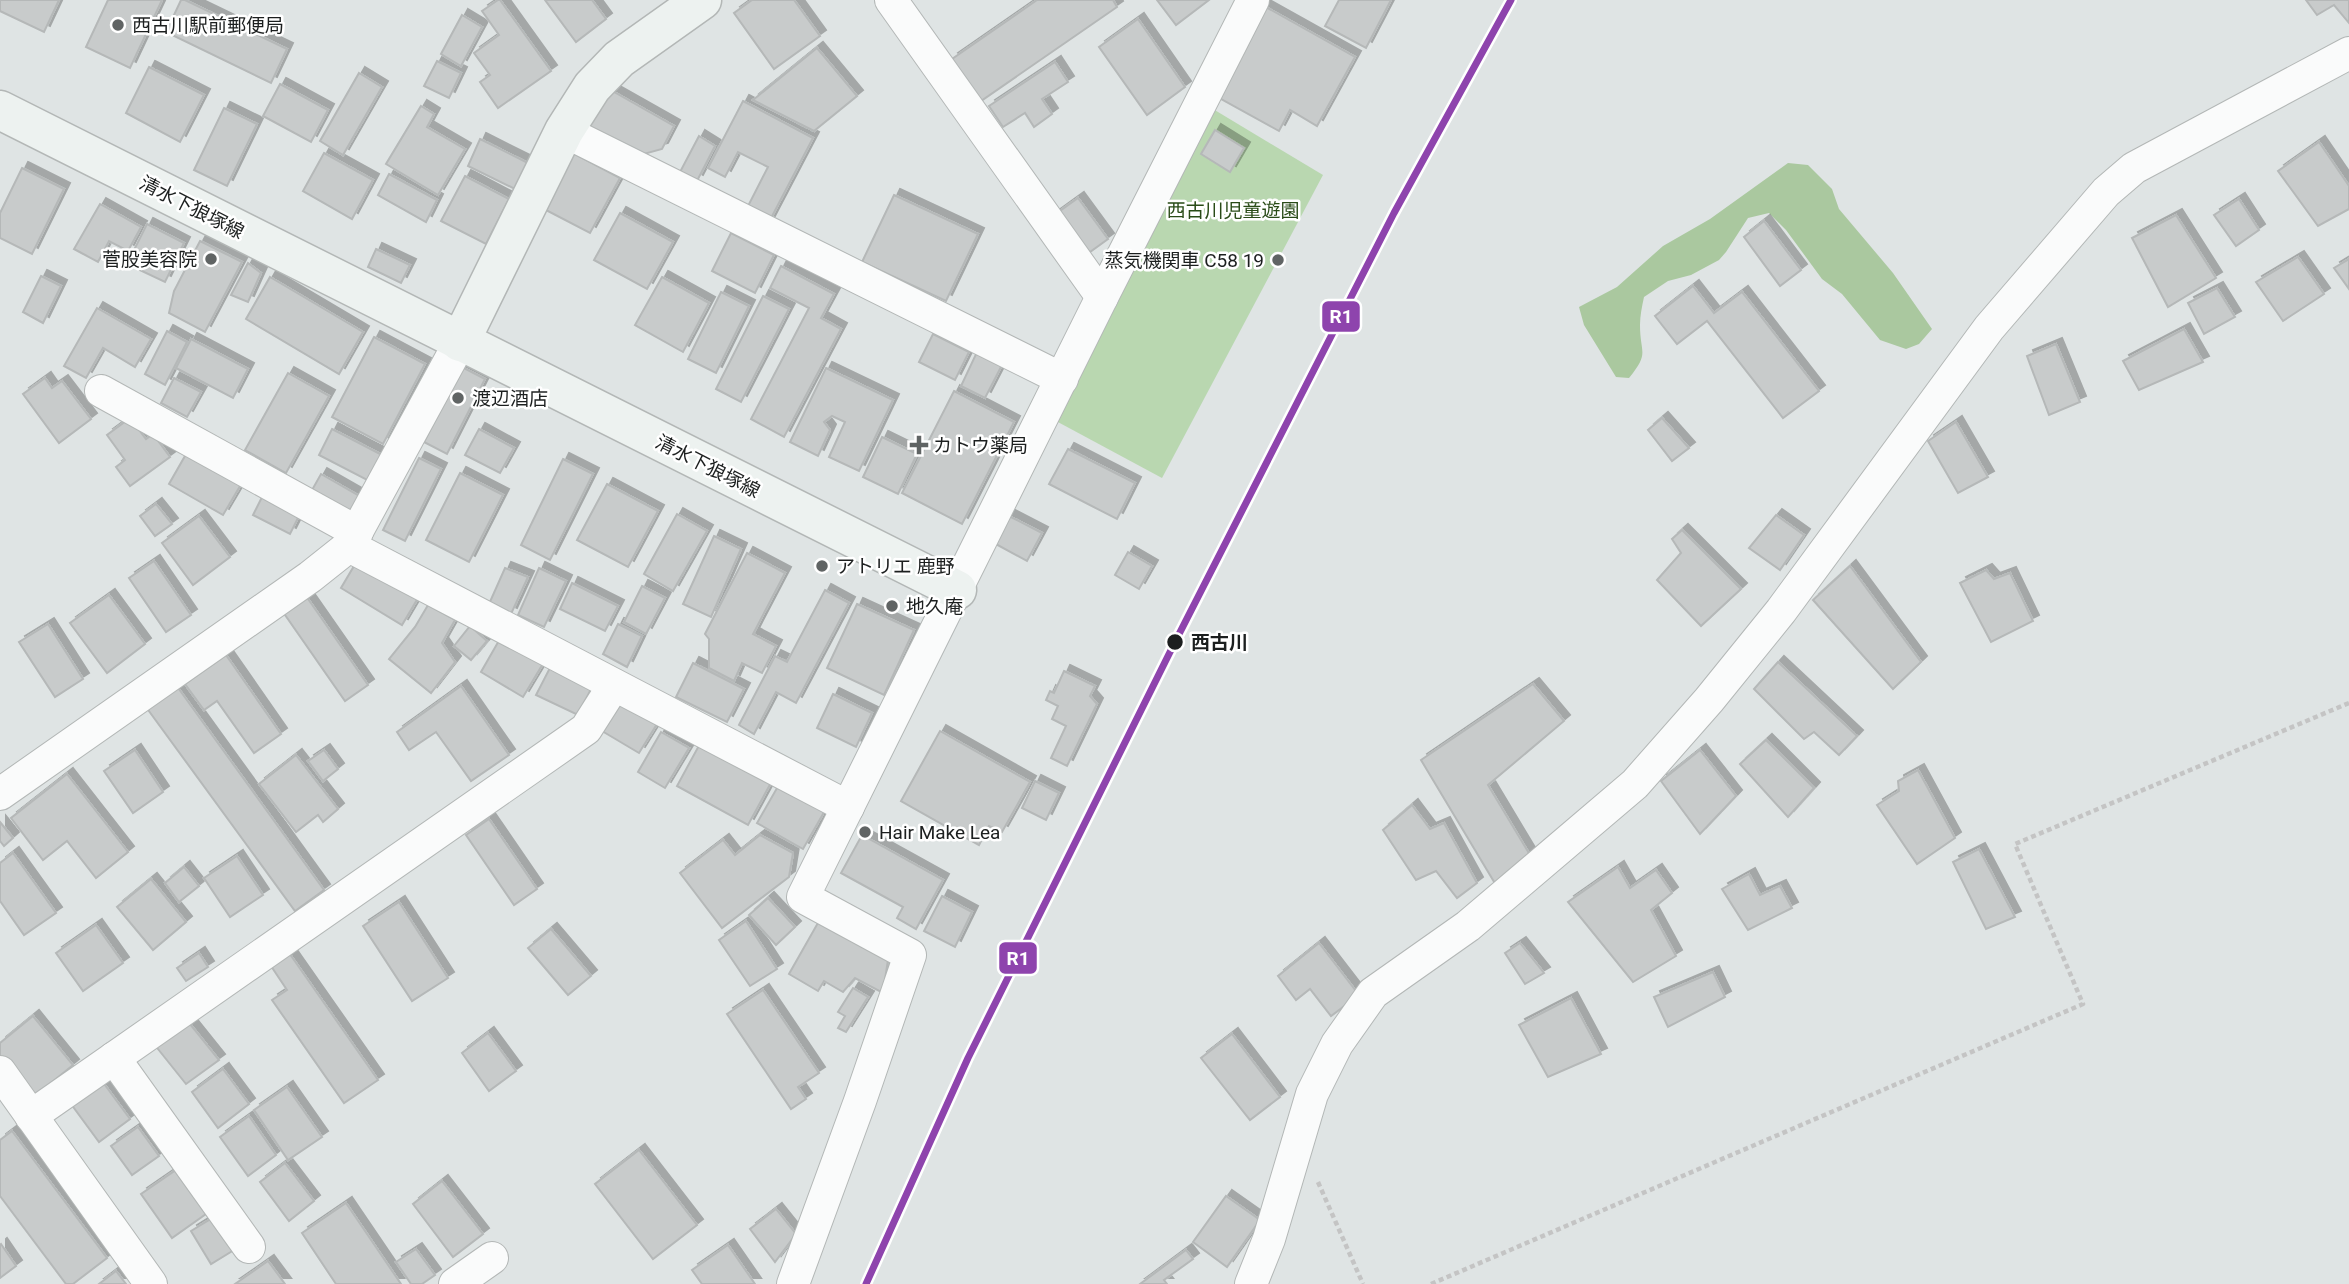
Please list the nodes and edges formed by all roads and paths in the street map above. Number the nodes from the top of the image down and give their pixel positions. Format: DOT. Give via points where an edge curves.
graph roads {
  1 [pos="702,0"];
  2 [pos="891,0"];
  3 [pos="1254,0"];
  4 [pos="2349,53"];
  5 [pos="0,110"];
  6 [pos="564,131"];
  7 [pos="1102,297"];
  8 [pos="460,342"];
  9 [pos="1062,379"];
  10 [pos="101,391"];
  11 [pos="353,539"];
  12 [pos="957,590"];
  13 [pos="614,685"];
  14 [pos="2349,703"];
  15 [pos="0,794"];
  16 [pos="848,807"];
  17 [pos="114,1058"];
  18 [pos="0,1072"];
  19 [pos="31,1116"];
  20 [pos="1298,1136"];
  21 [pos="249,1247"];
  22 [pos="492,1258"];
  23 [pos="151,1284"];
  24 [pos="455,1284"];
  25 [pos="793,1284"];
  26 [pos="1251,1284"];
  27 [pos="1363,1284"];
  28 [pos="1430,1284"];
  1 -- 6 [label="main road" via="618,59 592,87"];
  2 -- 7 [label="street"];
  3 -- 7 [label="street"];
  4 -- 20 [label="street" via="2134,168 2106,192 1989,328 1781,611 1635,784 1468,926 1373,993 1338,1044 1312,1094"];
  5 -- 8 [label="main road, 清水下狼塚線"];
  6 -- 8 [label="main road"];
  6 -- 9 [label="street"];
  7 -- 9 [label="street"];
  8 -- 11 [label="street"];
  8 -- 12 [label="main road, 清水下狼塚線"];
  9 -- 12 [label="street"];
  10 -- 11 [label="street"];
  11 -- 13 [label="street"];
  11 -- 15 [label="street" via="310,577"];
  12 -- 16 [label="street"];
  13 -- 16 [label="street"];
  13 -- 17 [label="street" via="586,729"];
  14 -- 28 [label="path" via="2015,844 2083,1004"];
  16 -- 25 [label="street" via="803,897 910,955"];
  17 -- 19 [label="street"];
  17 -- 21 [label="street"];
  18 -- 19 [label="street"];
  19 -- 23 [label="street"];
  20 -- 26 [label="street" via="1269,1239"];
  20 -- 27 [label="path"];
  22 -- 24 [label="street"];
}
